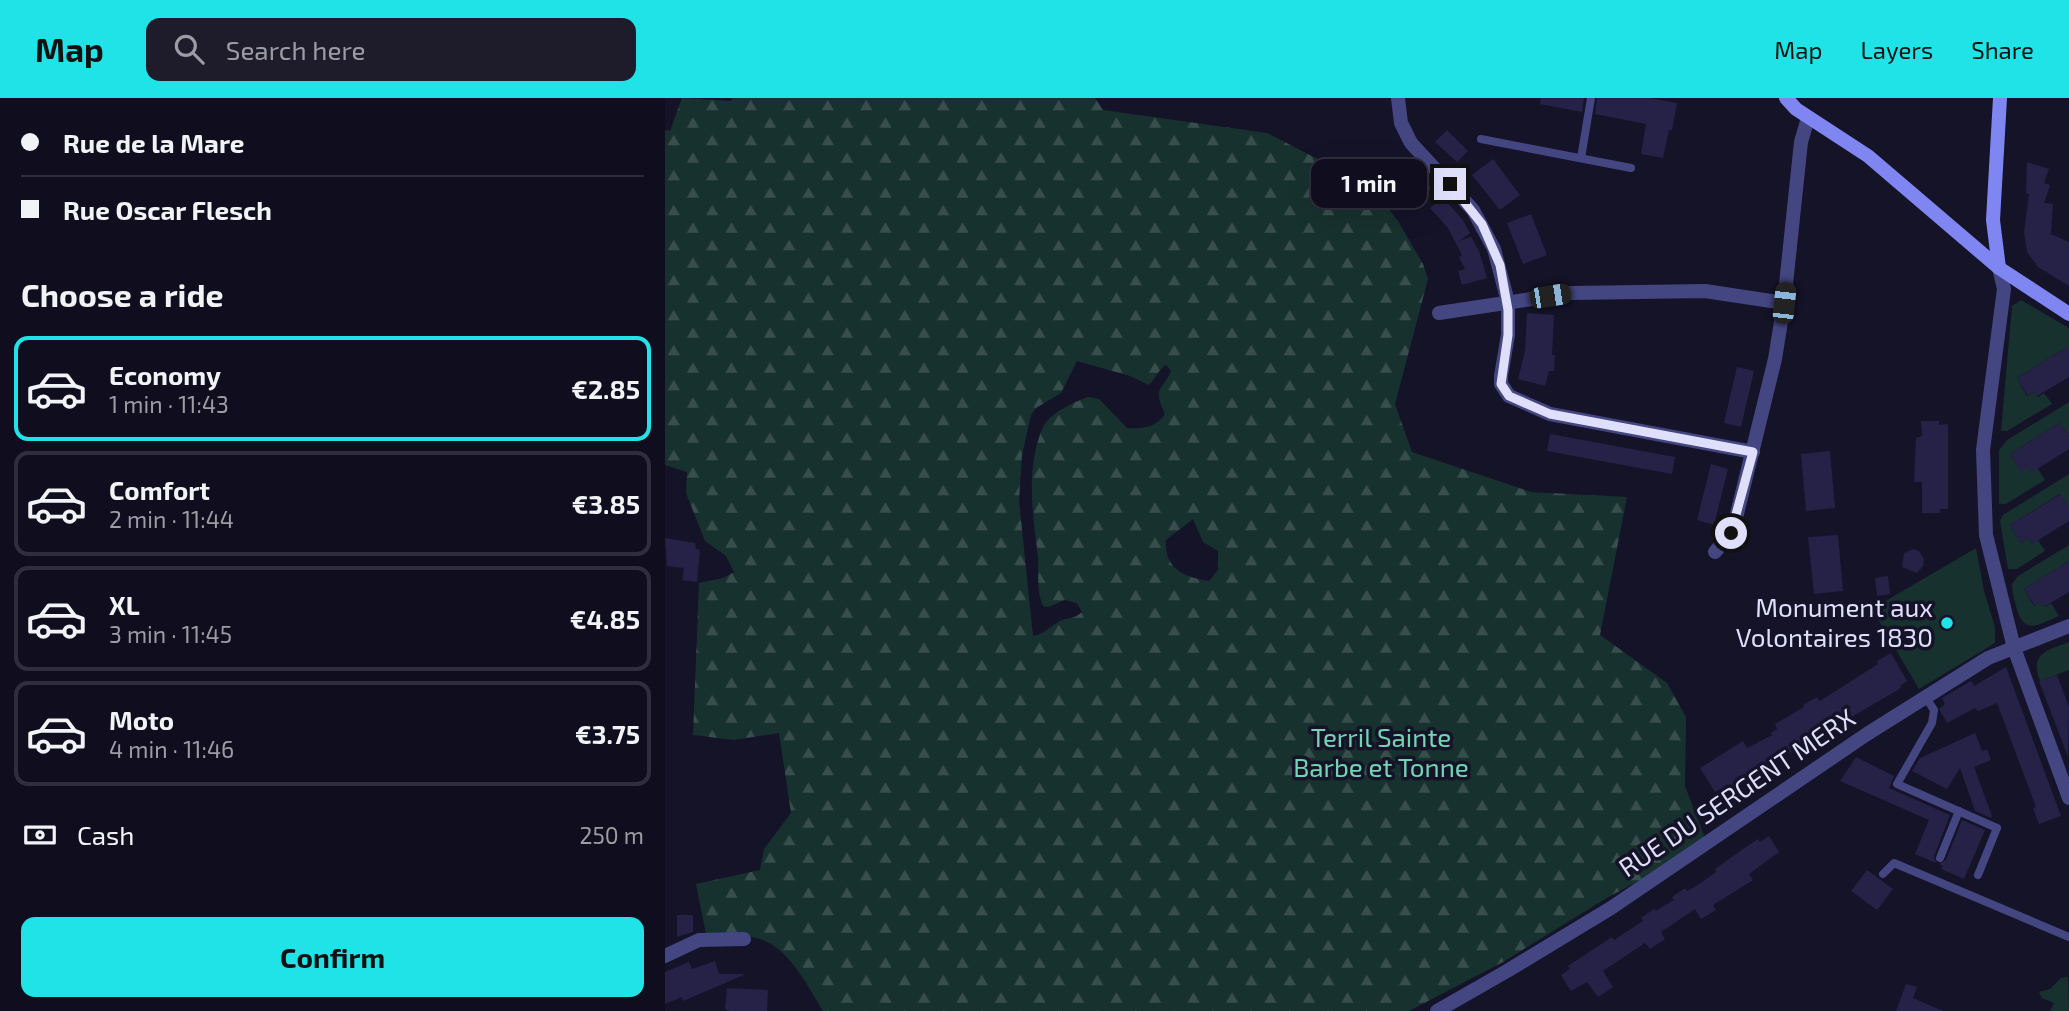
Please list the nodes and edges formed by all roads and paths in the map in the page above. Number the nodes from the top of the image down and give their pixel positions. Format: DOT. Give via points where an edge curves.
graph roads {
  1 [pos="1398,98"];
  2 [pos="1591,98"];
  3 [pos="1786,98"];
  4 [pos="2000,98"];
  5 [pos="1808,118"];
  6 [pos="1481,139"];
  7 [pos="1581,158"];
  8 [pos="1630,168"];
  9 [pos="1999,268"];
  10 [pos="1508,302"];
  11 [pos="1784,303"];
  12 [pos="1439,313"];
  13 [pos="2069,314"];
  14 [pos="1753,452"];
  15 [pos="1715,552"];
  16 [pos="2069,626"];
  17 [pos="2014,648"];
  18 [pos="1926,698"];
  19 [pos="2069,798"];
  20 [pos="1959,811"];
  21 [pos="1940,858"];
  22 [pos="1883,874"];
  23 [pos="1978,874"];
  24 [pos="2069,937"];
  25 [pos="744,939"];
  26 [pos="665,956"];
  27 [pos="1437,1011"];
  1 -- 10 [label="street" via="1401,123 1411,143 1482,224 1500,265"];
  2 -- 7 [label="lane"];
  3 -- 5 [label="street"];
  4 -- 9 [label="street" via="1993,220"];
  5 -- 9 [label="street" via="1868,156"];
  5 -- 11 [label="street" via="1800,151"];
  6 -- 7 [label="lane"];
  7 -- 8 [label="lane"];
  9 -- 13 [label="street"];
  9 -- 17 [label="street" via="2004,289 1983,450 1985,519"];
  10 -- 11 [label="street" via="1571,292 1705,291"];
  10 -- 12 [label="street"];
  10 -- 14 [label="street" via="1508,335 1500,376 1509,396 1550,414"];
  11 -- 14 [label="street"];
  14 -- 15 [label="street" via="1731,533"];
  16 -- 17 [label="street, RUE DU SERGENT MERX"];
  17 -- 18 [label="street, RUE DU SERGENT MERX"];
  17 -- 19 [label="street"];
  18 -- 20 [label="lane" via="1934,710 1932,723 1897,784"];
  18 -- 27 [label="street, RUE DU SERGENT MERX" via="1611,908"];
  20 -- 21 [label="lane"];
  20 -- 23 [label="lane" via="1997,828"];
  22 -- 24 [label="lane" via="1894,863"];
  25 -- 26 [label="street" via="699,940"];
}
